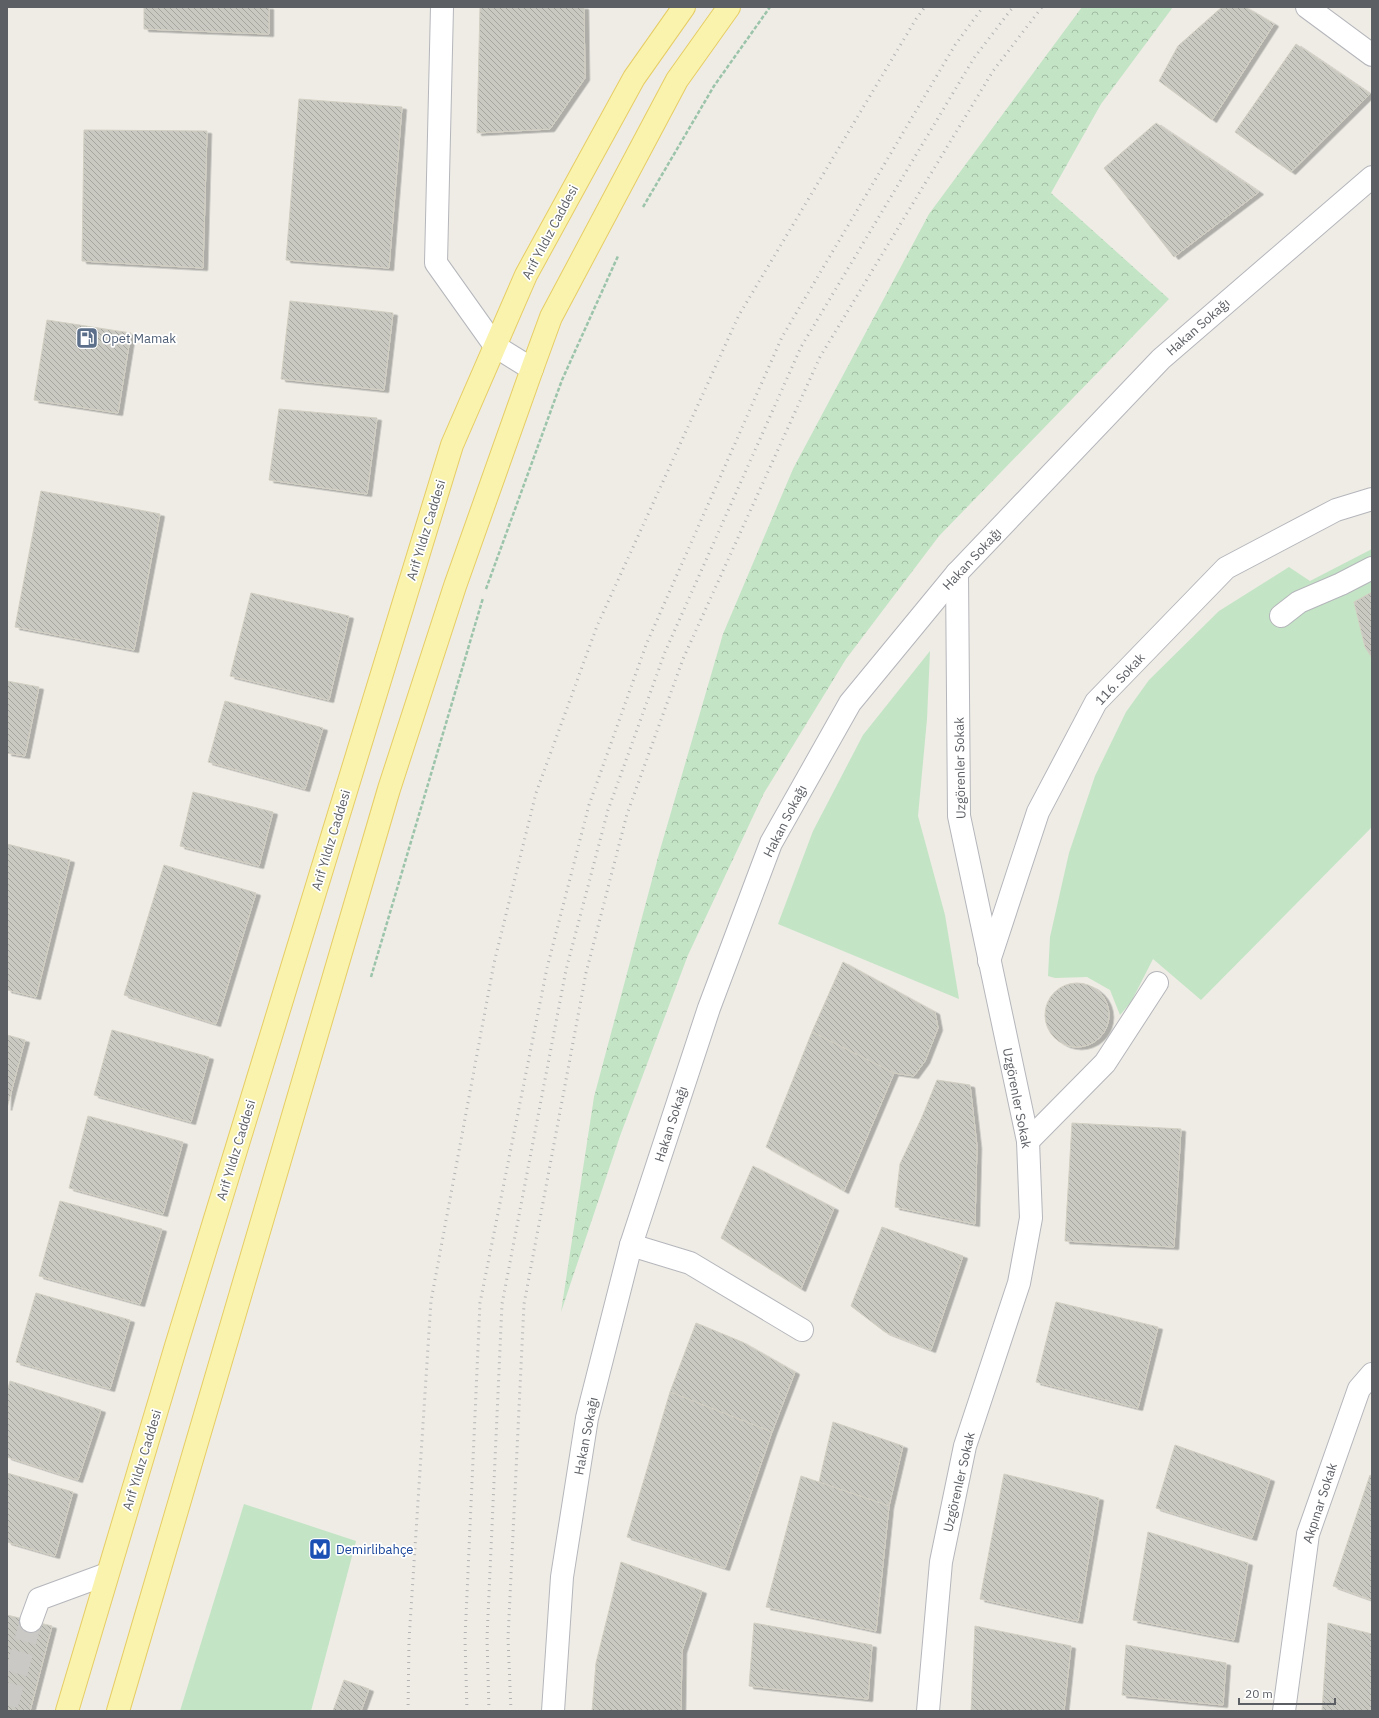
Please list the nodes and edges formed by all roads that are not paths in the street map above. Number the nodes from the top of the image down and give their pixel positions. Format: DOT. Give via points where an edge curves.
graph roads {
  1 [pos="442,7"];
  2 [pos="684,7"];
  3 [pos="729,7"];
  4 [pos="1307,7"];
  5 [pos="1372,55"];
  6 [pos="1372,177"];
  7 [pos="495,346"];
  8 [pos="532,369"];
  9 [pos="1372,499"];
  10 [pos="1372,568"];
  11 [pos="957,573"];
  12 [pos="1281,616"];
  13 [pos="989,962"];
  14 [pos="1157,983"];
  15 [pos="1028,1141"];
  16 [pos="631,1245"];
  17 [pos="802,1330"];
  18 [pos="1372,1374"];
  19 [pos="107,1574"];
  20 [pos="31,1622"];
  21 [pos="67,1711"];
  22 [pos="118,1711"];
  23 [pos="553,1711"];
  24 [pos="928,1711"];
  25 [pos="1284,1711"];
  1 -- 7 [label="street" via="436,263"];
  2 -- 7 [label="main road, Arif Yıldız Caddesi" via="634,78 526,275"];
  3 -- 8 [label="main road" via="677,80 551,317"];
  4 -- 5 [label="street"];
  6 -- 11 [label="street, Hakan Sokağı" via="1161,359"];
  7 -- 8 [label="street"];
  7 -- 19 [label="main road, Arif Yıldız Caddesi" via="452,445"];
  8 -- 22 [label="main road" via="455,586 390,789"];
  9 -- 13 [label="street, 116. Sokak" via="1336,510 1226,568 1096,702 1038,812"];
  10 -- 12 [label="street" via="1299,602"];
  11 -- 13 [label="street, Uzgörenler Sokak" via="959,816"];
  11 -- 16 [label="street, Hakan Sokağı" via="850,703 771,844 708,1008"];
  13 -- 15 [label="street, Uzgörenler Sokak"];
  14 -- 15 [label="street" via="1104,1063"];
  15 -- 24 [label="street, Uzgörenler Sokak" via="1031,1218 1020,1283 963,1454 942,1562"];
  16 -- 17 [label="street" via="690,1263"];
  16 -- 23 [label="street, Hakan Sokağı" via="588,1418 562,1577"];
  18 -- 25 [label="street, Akpınar Sokak" via="1359,1389 1308,1534"];
  19 -- 20 [label="street" via="38,1599"];
  19 -- 21 [label="main road, Arif Yıldız Caddesi"];
}
